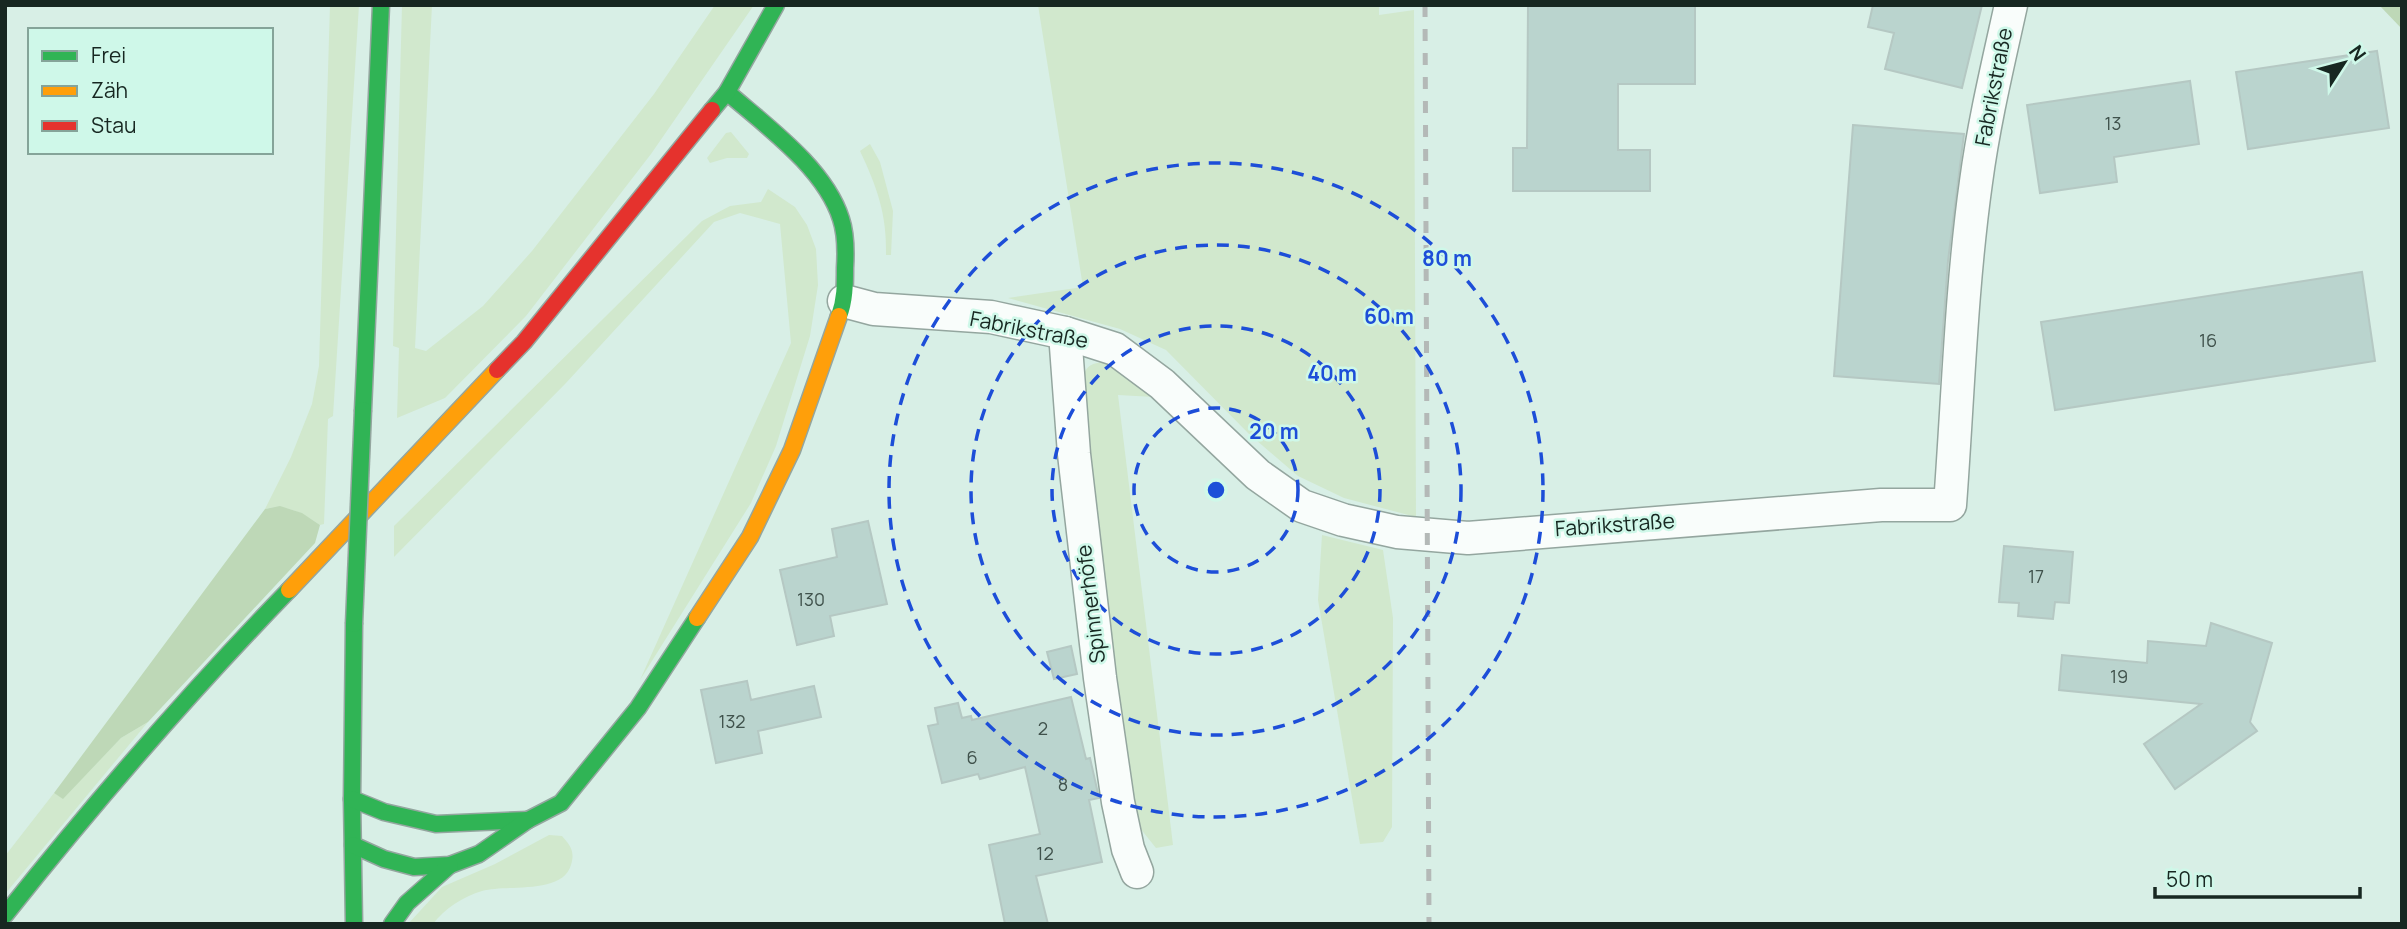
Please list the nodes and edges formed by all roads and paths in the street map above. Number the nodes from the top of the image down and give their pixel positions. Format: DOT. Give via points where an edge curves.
graph roads {
  1 [pos="381,5"];
  2 [pos="776,5"];
  3 [pos="2011,5"];
  4 [pos="727,92"];
  5 [pos="844,301"];
  6 [pos="1066,333"];
  7 [pos="352,799"];
  8 [pos="528,820"];
  9 [pos="353,845"];
  10 [pos="450,864"];
  11 [pos="1137,872"];
  12 [pos="5,915"];
  13 [pos="354,924"];
  14 [pos="392,924"];
  1 -- 7 [label="main road, bridge"];
  2 -- 4 [label="main road"];
  3 -- 6 [label="street, Fabrikstraße" via="1976,183 1950,505 1881,505 1468,538 1397,532 1302,506 1258,475 1162,384 1115,349"];
  4 -- 5 [label="main road" via="821,180 841,219 846,254"];
  4 -- 12 [label="main road" via="524,342 217,664"];
  5 -- 6 [label="street, Fabrikstraße" via="894,312 991,317"];
  5 -- 8 [label="main road" via="792,450 750,537 638,708 561,803"];
  6 -- 11 [label="street, Spinnerhöfe" via="1073,454 1100,678 1118,802"];
  7 -- 8 [label="main road" via="436,824"];
  7 -- 9 [label="main road"];
  8 -- 10 [label="main road" via="479,854"];
  9 -- 10 [label="main road" via="414,867"];
  9 -- 13 [label="main road"];
  10 -- 14 [label="main road" via="407,903"];
}
